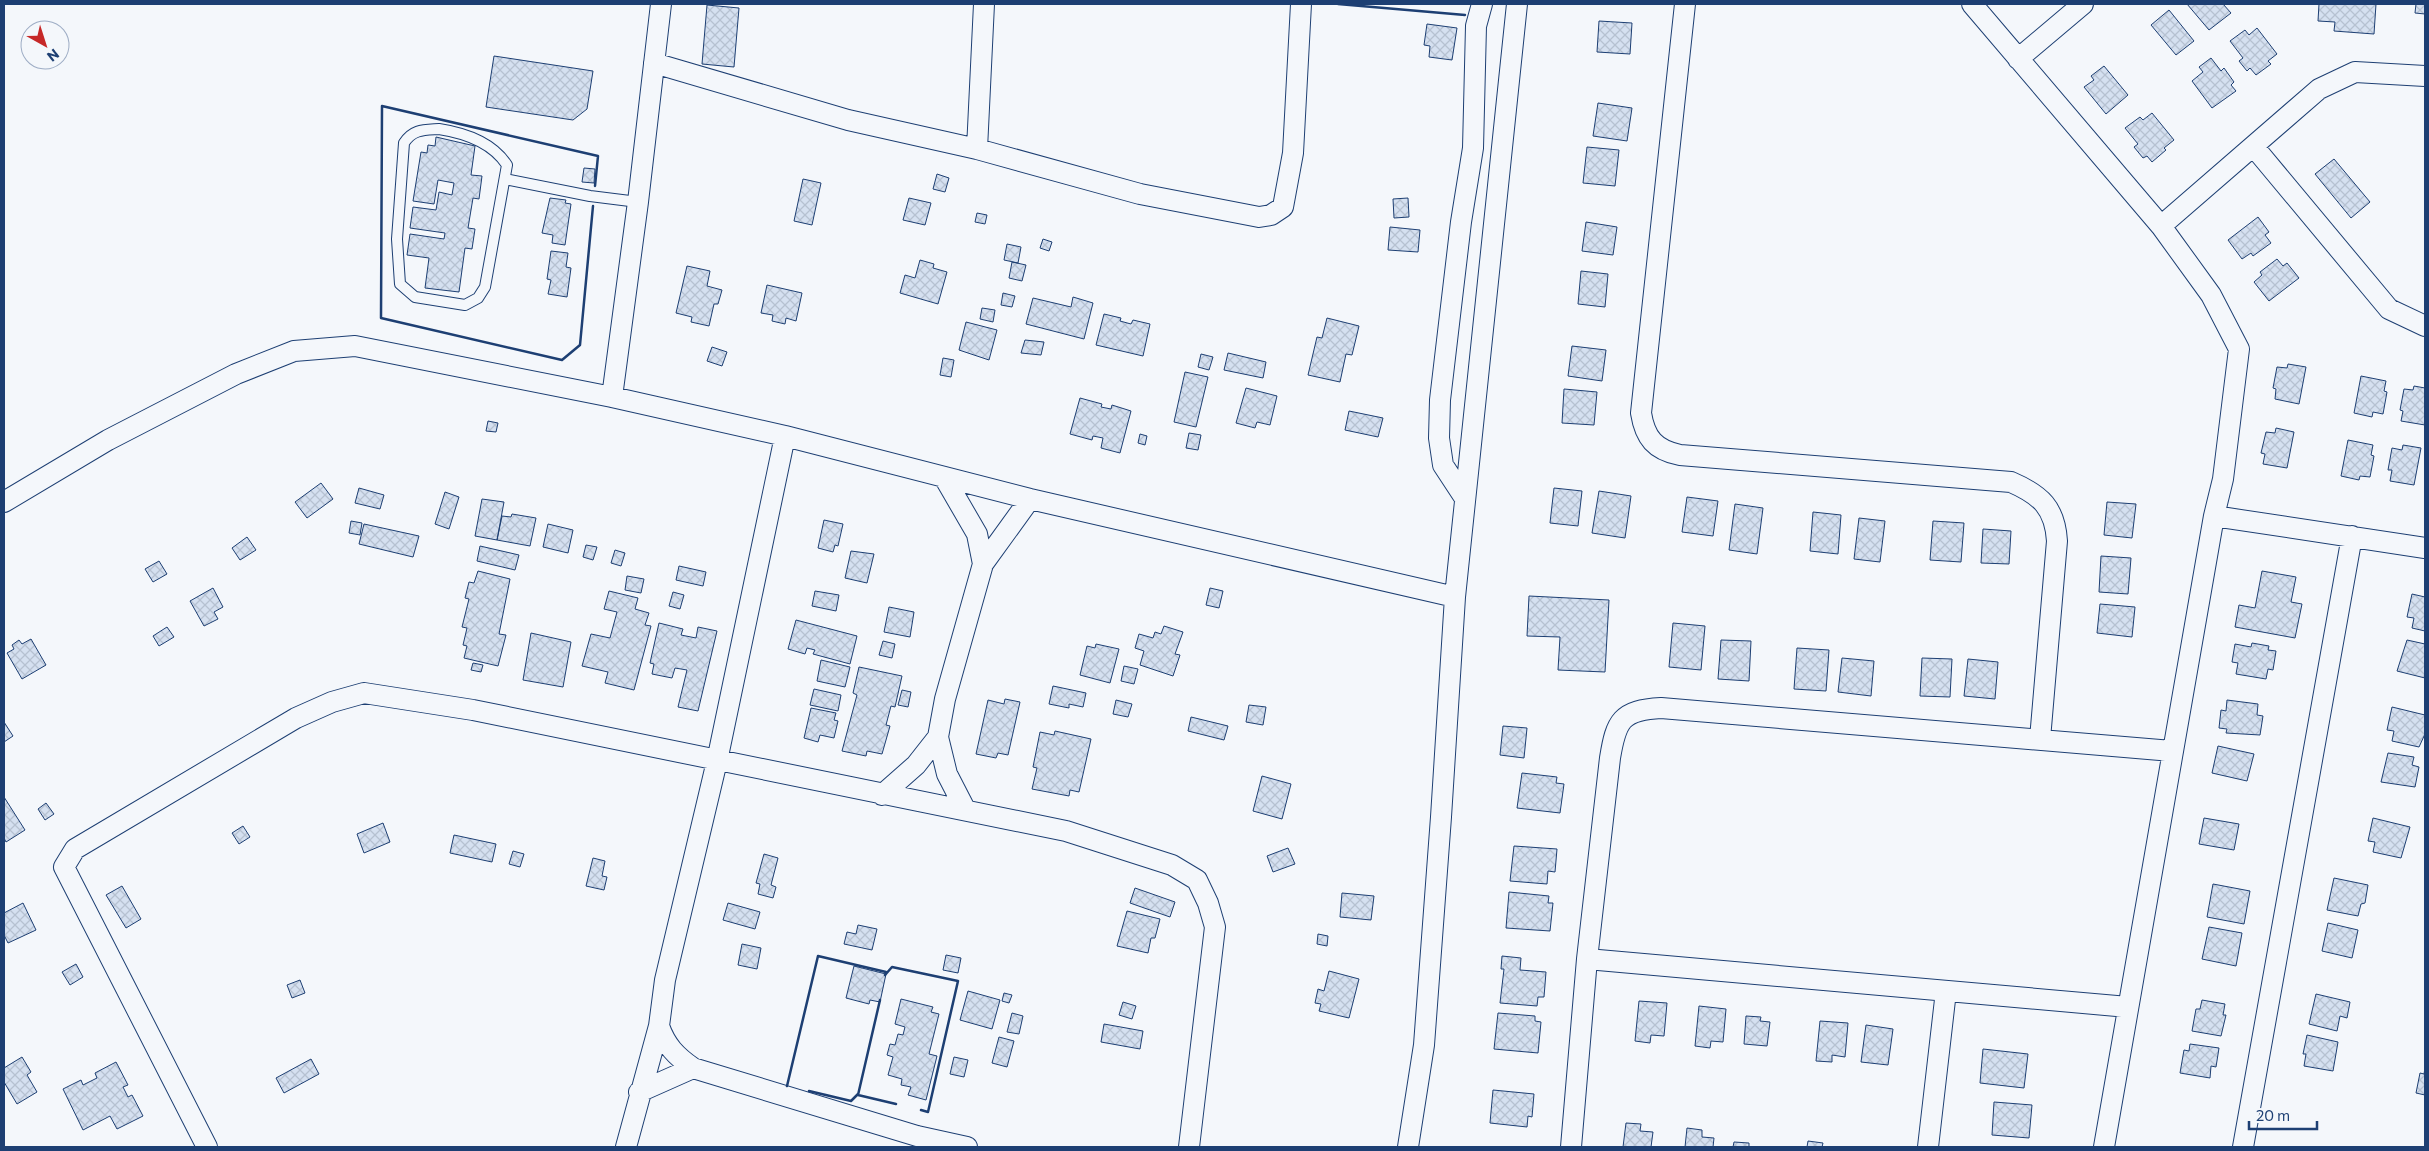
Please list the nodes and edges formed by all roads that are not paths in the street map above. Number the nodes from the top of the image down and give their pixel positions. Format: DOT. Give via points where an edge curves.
graph roads {
  1 [pos="661,4"];
  2 [pos="984,4"];
  3 [pos="1301,4"];
  4 [pos="1482,4"];
  5 [pos="1517,4"];
  6 [pos="1684,4"];
  7 [pos="1972,4"];
  8 [pos="2083,4"];
  9 [pos="2018,59"];
  10 [pos="654,62"];
  11 [pos="2425,76"];
  12 [pos="2254,147"];
  13 [pos="977,149"];
  14 [pos="506,179"];
  15 [pos="638,202"];
  16 [pos="2161,226"];
  17 [pos="1452,301"];
  18 [pos="1485,307"];
  19 [pos="2425,326"];
  20 [pos="612,397"];
  21 [pos="785,436"];
  22 [pos="944,477"];
  23 [pos="1464,497"];
  24 [pos="1030,499"];
  25 [pos="4,502"];
  26 [pos="2214,516"];
  27 [pos="2352,536"];
  28 [pos="2425,548"];
  29 [pos="982,564"];
  30 [pos="1454,597"];
  31 [pos="938,737"];
  32 [pos="2040,739"];
  33 [pos="2172,751"];
  34 [pos="717,761"];
  35 [pos="882,796"];
  36 [pos="965,809"];
  37 [pos="1588,959"];
  38 [pos="1946,991"];
  39 [pos="2128,1007"];
  40 [pos="659,1026"];
  41 [pos="693,1068"];
  42 [pos="639,1092"];
  43 [pos="207,1147"];
  44 [pos="626,1147"];
  45 [pos="967,1147"];
  46 [pos="1189,1147"];
  47 [pos="1408,1147"];
  48 [pos="1571,1147"];
  49 [pos="1928,1147"];
  50 [pos="2104,1147"];
  51 [pos="2243,1147"];
  1 -- 10 [label="street"];
  2 -- 13 [label="street"];
  3 -- 13 [label="street" via="1293,153 1283,207 1271,215 1259,217 1140,194"];
  4 -- 17 [label="street" via="1476,26 1473,148"];
  5 -- 18 [label="street"];
  6 -- 32 [label="street" via="1641,413 1648,439 1657,447 1680,454 2011,482 2029,490 2049,509 2056,522 2057,541"];
  7 -- 9 [label="street"];
  8 -- 9 [label="street"];
  9 -- 16 [label="street"];
  10 -- 13 [label="street" via="848,120"];
  10 -- 15 [label="street"];
  11 -- 12 [label="street" via="2355,72 2319,89"];
  12 -- 16 [label="street"];
  12 -- 19 [label="street" via="2389,309"];
  14 -- 14 [label="lane" via="485,287 478,298 465,305 415,297 400,284 397,239 404,143 410,134 439,128 463,132 499,153 507,165"];
  14 -- 15 [label="lane"];
  15 -- 20 [label="street"];
  16 -- 26 [label="street" via="2211,295 2239,349 2224,479"];
  17 -- 18 [label="street"];
  17 -- 23 [label="street" via="1440,400 1439,438 1443,465"];
  18 -- 23 [label="street"];
  20 -- 21 [label="street"];
  20 -- 25 [label="street" via="355,346 294,351 236,374 116,436"];
  21 -- 22 [label="street"];
  21 -- 34 [label="street"];
  22 -- 24 [label="street"];
  22 -- 29 [label="street" via="977,534"];
  23 -- 30 [label="street"];
  24 -- 29 [label="street"];
  24 -- 30 [label="street"];
  26 -- 27 [label="street"];
  26 -- 33 [label="street"];
  27 -- 28 [label="street"];
  27 -- 51 [label="street"];
  29 -- 31 [label="street" via="956,654"];
  30 -- 47 [label="street" via="1424,1045"];
  31 -- 35 [label="street" via="916,765"];
  31 -- 36 [label="street" via="947,774"];
  32 -- 33 [label="street"];
  32 -- 37 [label="street" via="1661,708 1642,709 1627,716 1617,725 1610,758"];
  33 -- 39 [label="street"];
  34 -- 35 [label="street"];
  34 -- 40 [label="street" via="665,980"];
  34 -- 43 [label="street" via="473,710 364,693 332,702 296,718 75,849 64,867"];
  35 -- 36 [label="street"];
  36 -- 46 [label="street" via="1066,831 1172,866 1197,880 1215,927"];
  37 -- 38 [label="street"];
  37 -- 48 [label="street"];
  38 -- 39 [label="street"];
  38 -- 49 [label="street"];
  39 -- 50 [label="street"];
  40 -- 41 [label="street" via="673,1054"];
  40 -- 42 [label="street"];
  41 -- 42 [label="street"];
  41 -- 45 [label="street" via="917,1136"];
  42 -- 44 [label="street"];
}
